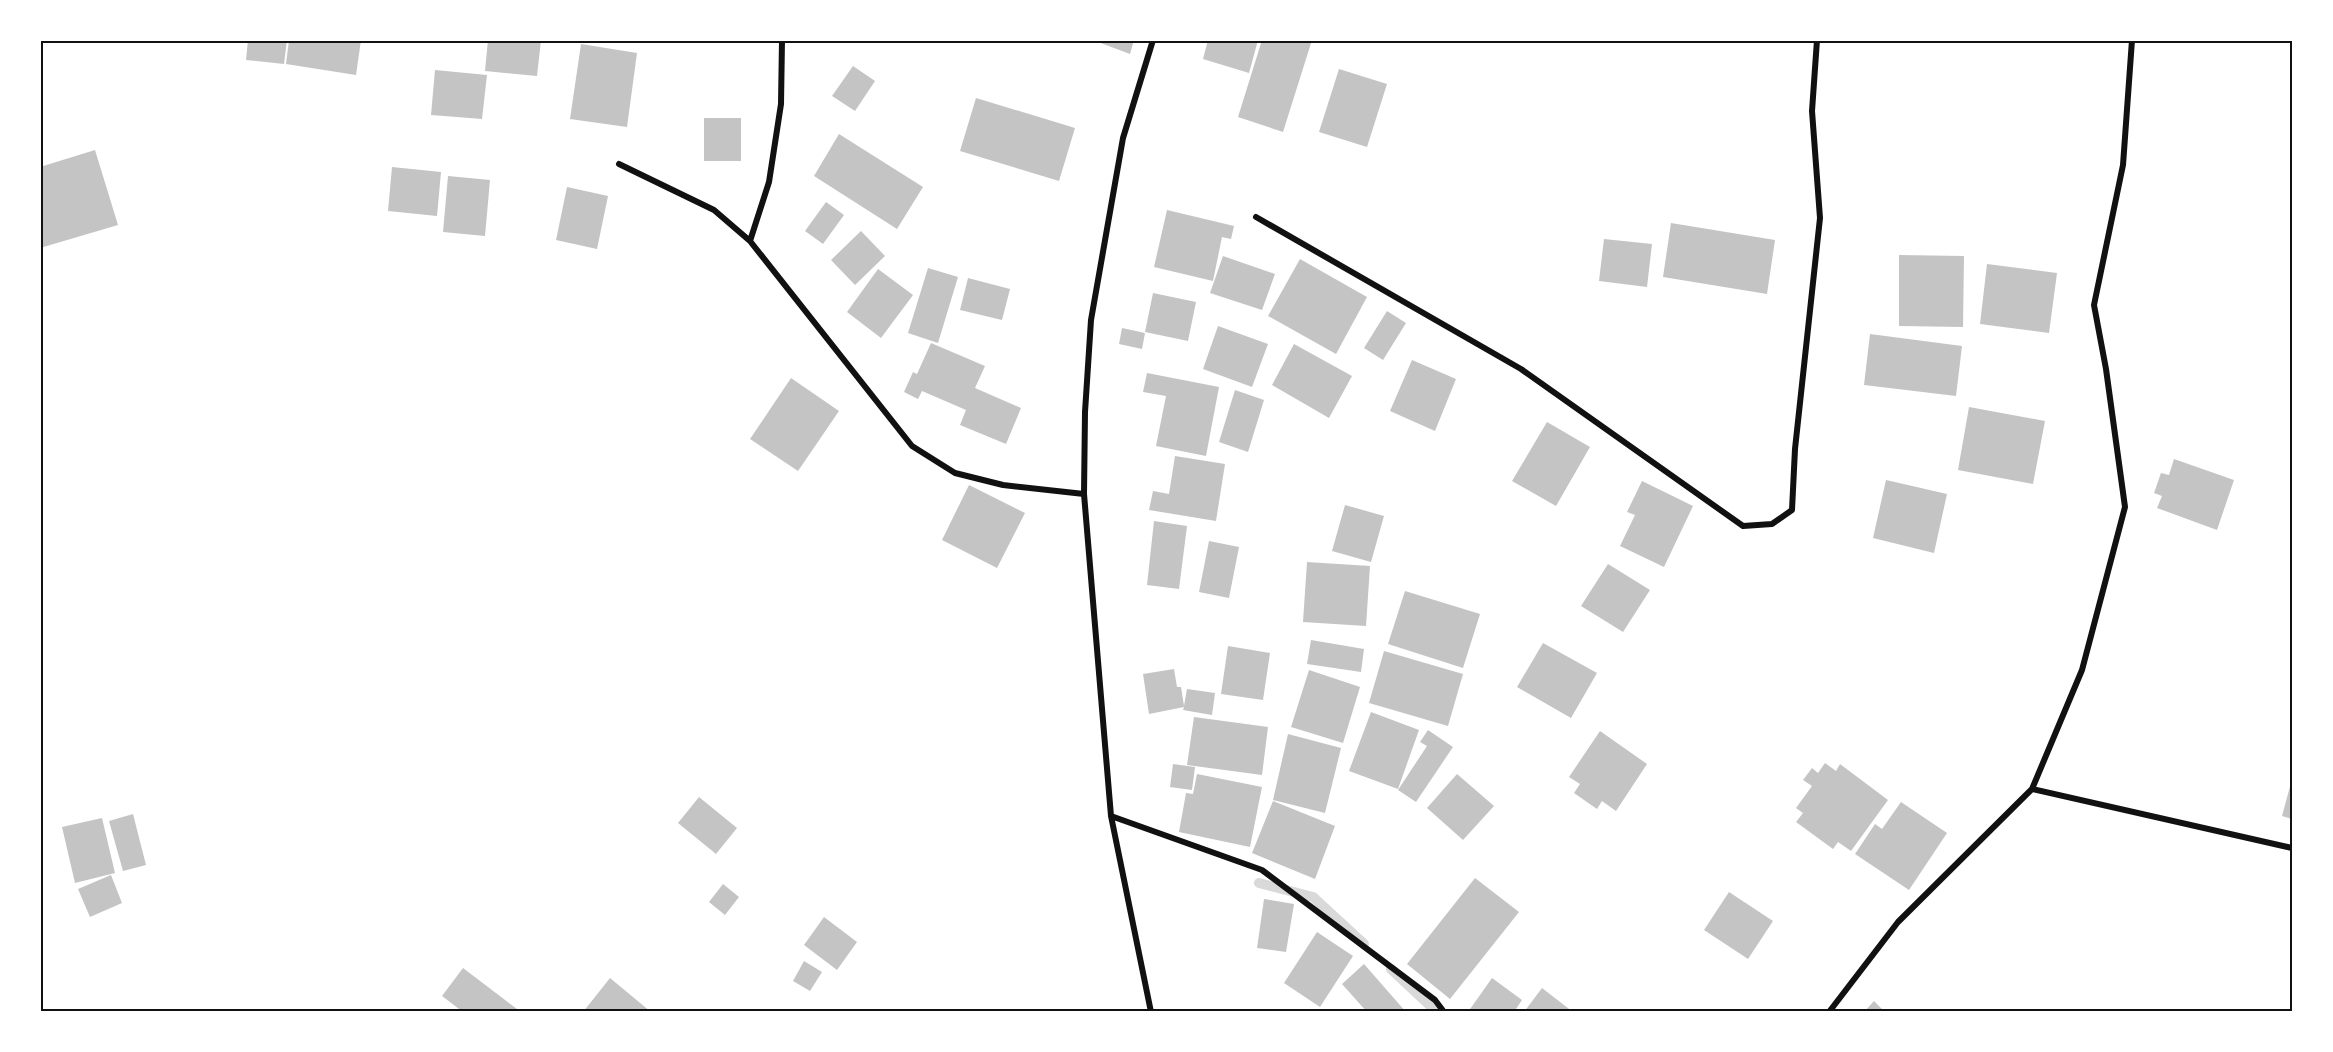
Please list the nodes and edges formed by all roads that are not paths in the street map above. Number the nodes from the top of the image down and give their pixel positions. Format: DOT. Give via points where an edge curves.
graph roads {
  1 [pos="782,40"];
  2 [pos="1153,40"];
  3 [pos="1817,40"];
  4 [pos="2132,40"];
  5 [pos="619,164"];
  6 [pos="1256,217"];
  7 [pos="750,241"];
  8 [pos="1084,494"];
  9 [pos="2032,789"];
  10 [pos="1111,816"];
  11 [pos="2292,848"];
  12 [pos="1151,1011"];
  13 [pos="1444,1011"];
  14 [pos="1829,1011"];
  1 -- 7 [label="street" via="781,104 770,182"];
  2 -- 8 [label="street" via="1123,138 1091,320"];
  3 -- 6 [label="street" via="1812,111 1820,218 1792,510 1772,524 1743,526 1521,369"];
  4 -- 9 [label="street" via="2123,165 2094,305 2125,507 2082,670"];
  5 -- 7 [label="street" via="714,210"];
  7 -- 8 [label="street" via="912,446 955,473 1004,485"];
  8 -- 10 [label="street"];
  9 -- 11 [label="street"];
  9 -- 14 [label="street" via="1898,922"];
  10 -- 12 [label="street"];
  10 -- 13 [label="street" via="1262,870 1435,1000"];
}
